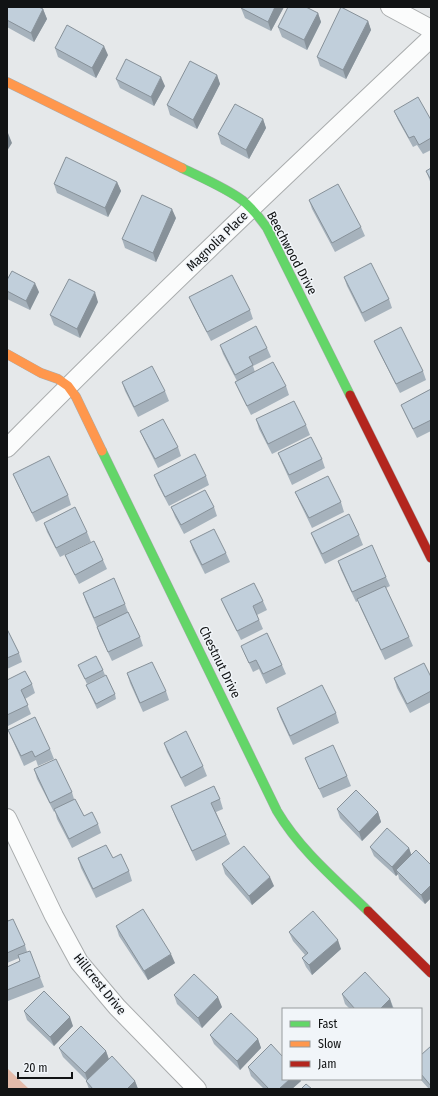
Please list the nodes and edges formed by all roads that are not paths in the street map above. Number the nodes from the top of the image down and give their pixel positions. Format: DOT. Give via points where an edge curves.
graph roads {
  1 [pos="390,7"];
  2 [pos="431,30"];
  3 [pos="431,38"];
  4 [pos="7,82"];
  5 [pos="251,208"];
  6 [pos="7,354"];
  7 [pos="68,386"];
  8 [pos="7,448"];
  9 [pos="431,558"];
  10 [pos="7,818"];
  11 [pos="431,973"];
  12 [pos="197,1089"];
  1 -- 2 [label="street"];
  3 -- 5 [label="street, Magnolia Place"];
  4 -- 5 [label="street, Beechwood Drive" via="220,187"];
  5 -- 7 [label="street, Magnolia Place"];
  5 -- 9 [label="street, Beechwood Drive" via="267,228"];
  6 -- 7 [label="street, Chestnut Drive"];
  7 -- 8 [label="street, Magnolia Place"];
  7 -- 11 [label="street, Chestnut Drive" via="76,397 284,825 302,846"];
  10 -- 12 [label="street, Hillcrest Drive" via="79,962 117,1007"];
}
